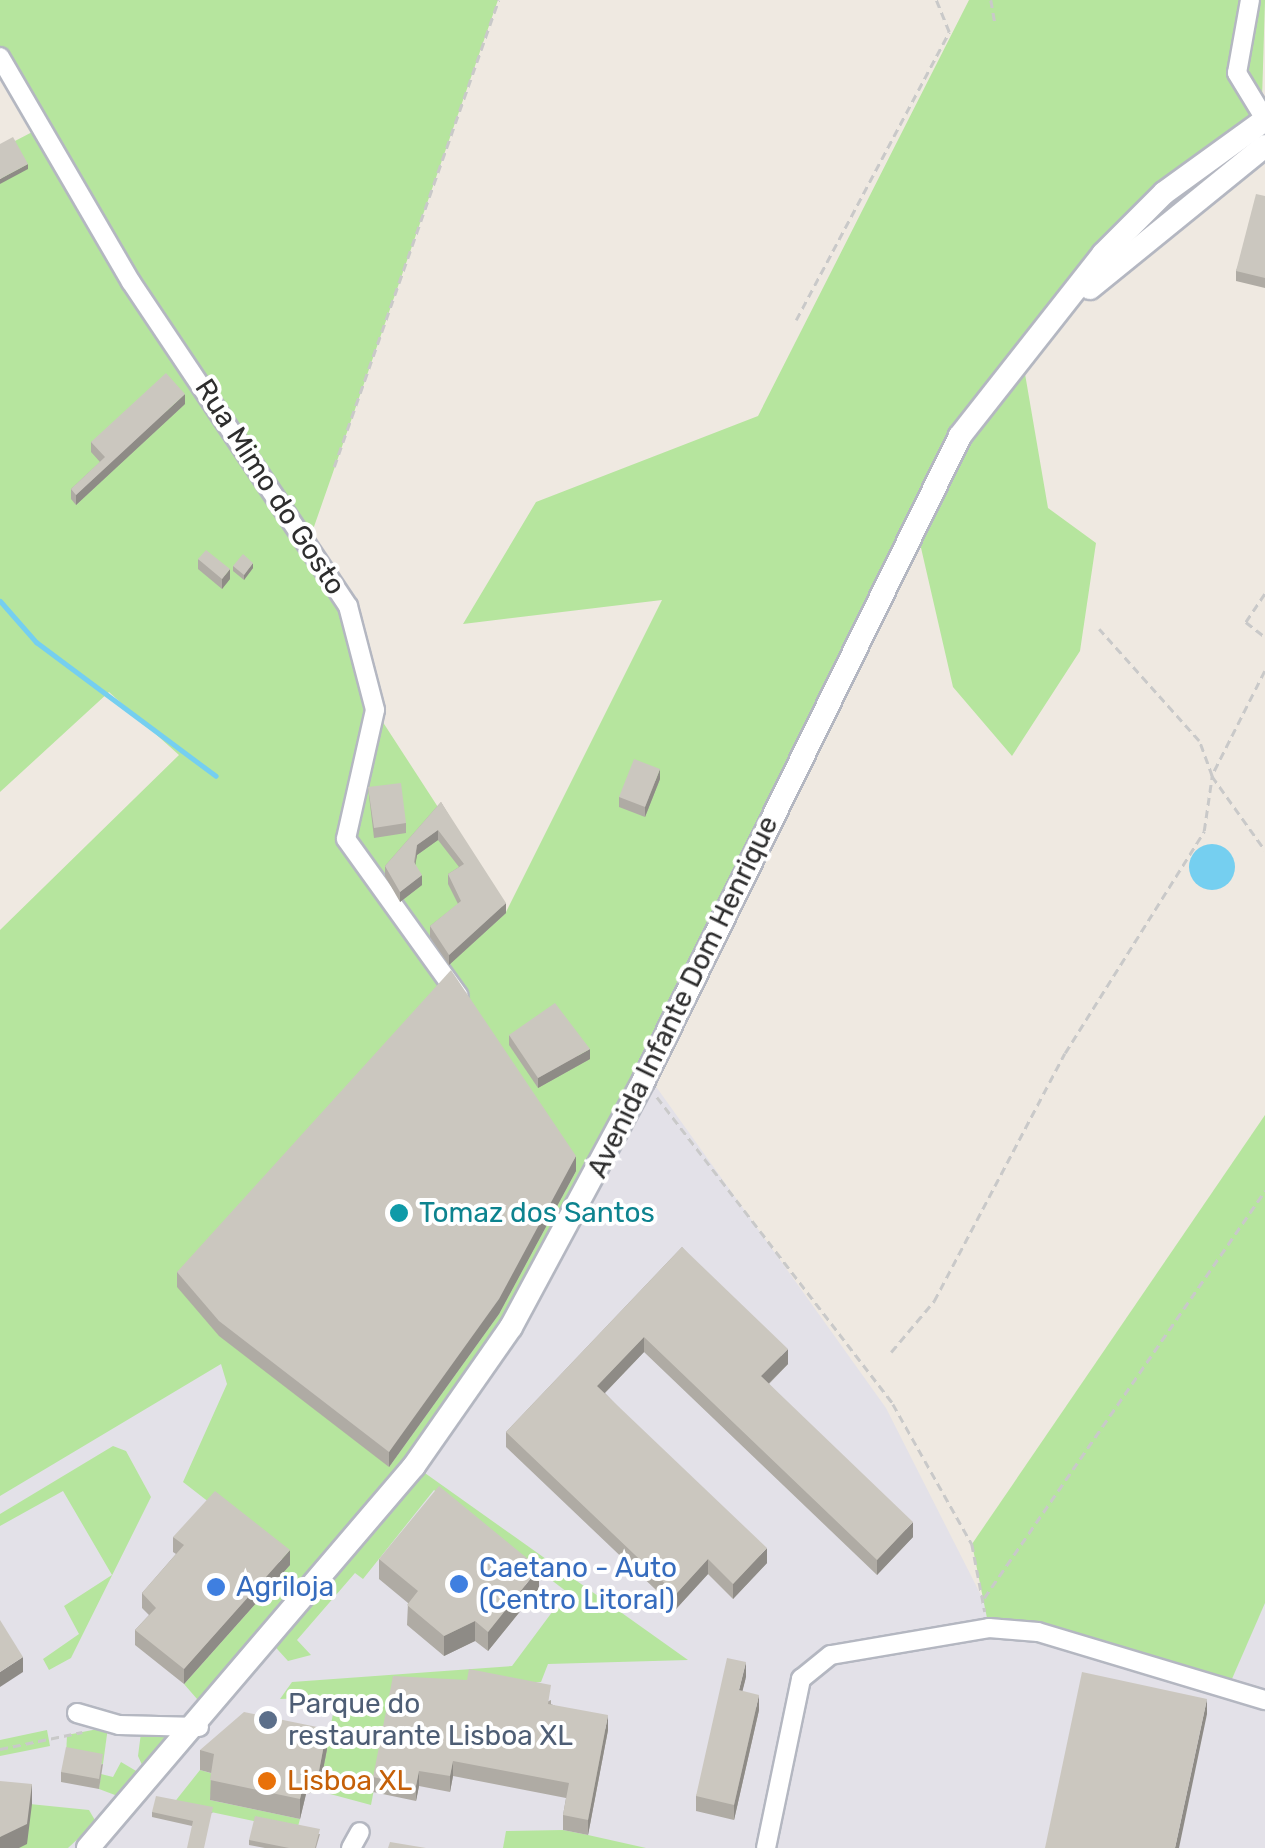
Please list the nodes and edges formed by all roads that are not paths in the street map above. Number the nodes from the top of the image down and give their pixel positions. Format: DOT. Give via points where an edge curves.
graph roads {
  1 [pos="1250,0"];
  2 [pos="0,57"];
  3 [pos="1265,120"];
  4 [pos="1265,146"];
  5 [pos="1033,341"];
  6 [pos="473,1015"];
  7 [pos="1265,1700"];
  8 [pos="77,1712"];
  9 [pos="200,1727"];
  10 [pos="88,1848"];
  11 [pos="766,1848"];
  1 -- 3 [label="street" via="1237,73"];
  2 -- 6 [label="street, Rua Mimo do Gosto" via="131,282 348,606 375,710 346,839"];
  3 -- 5 [label="main road, Avenida Infante Dom Henrique" via="1164,193"];
  4 -- 5 [label="main road, Avenida Infante Dom Henrique"];
  5 -- 9 [label="main road, Avenida Infante Dom Henrique" via="960,436 644,1080 431,1444"];
  7 -- 11 [label="street" via="1100,1648 988,1628 831,1655 801,1679"];
  8 -- 9 [label="street" via="119,1725"];
  9 -- 10 [label="main road, Avenida Infante Dom Henrique"];
}
